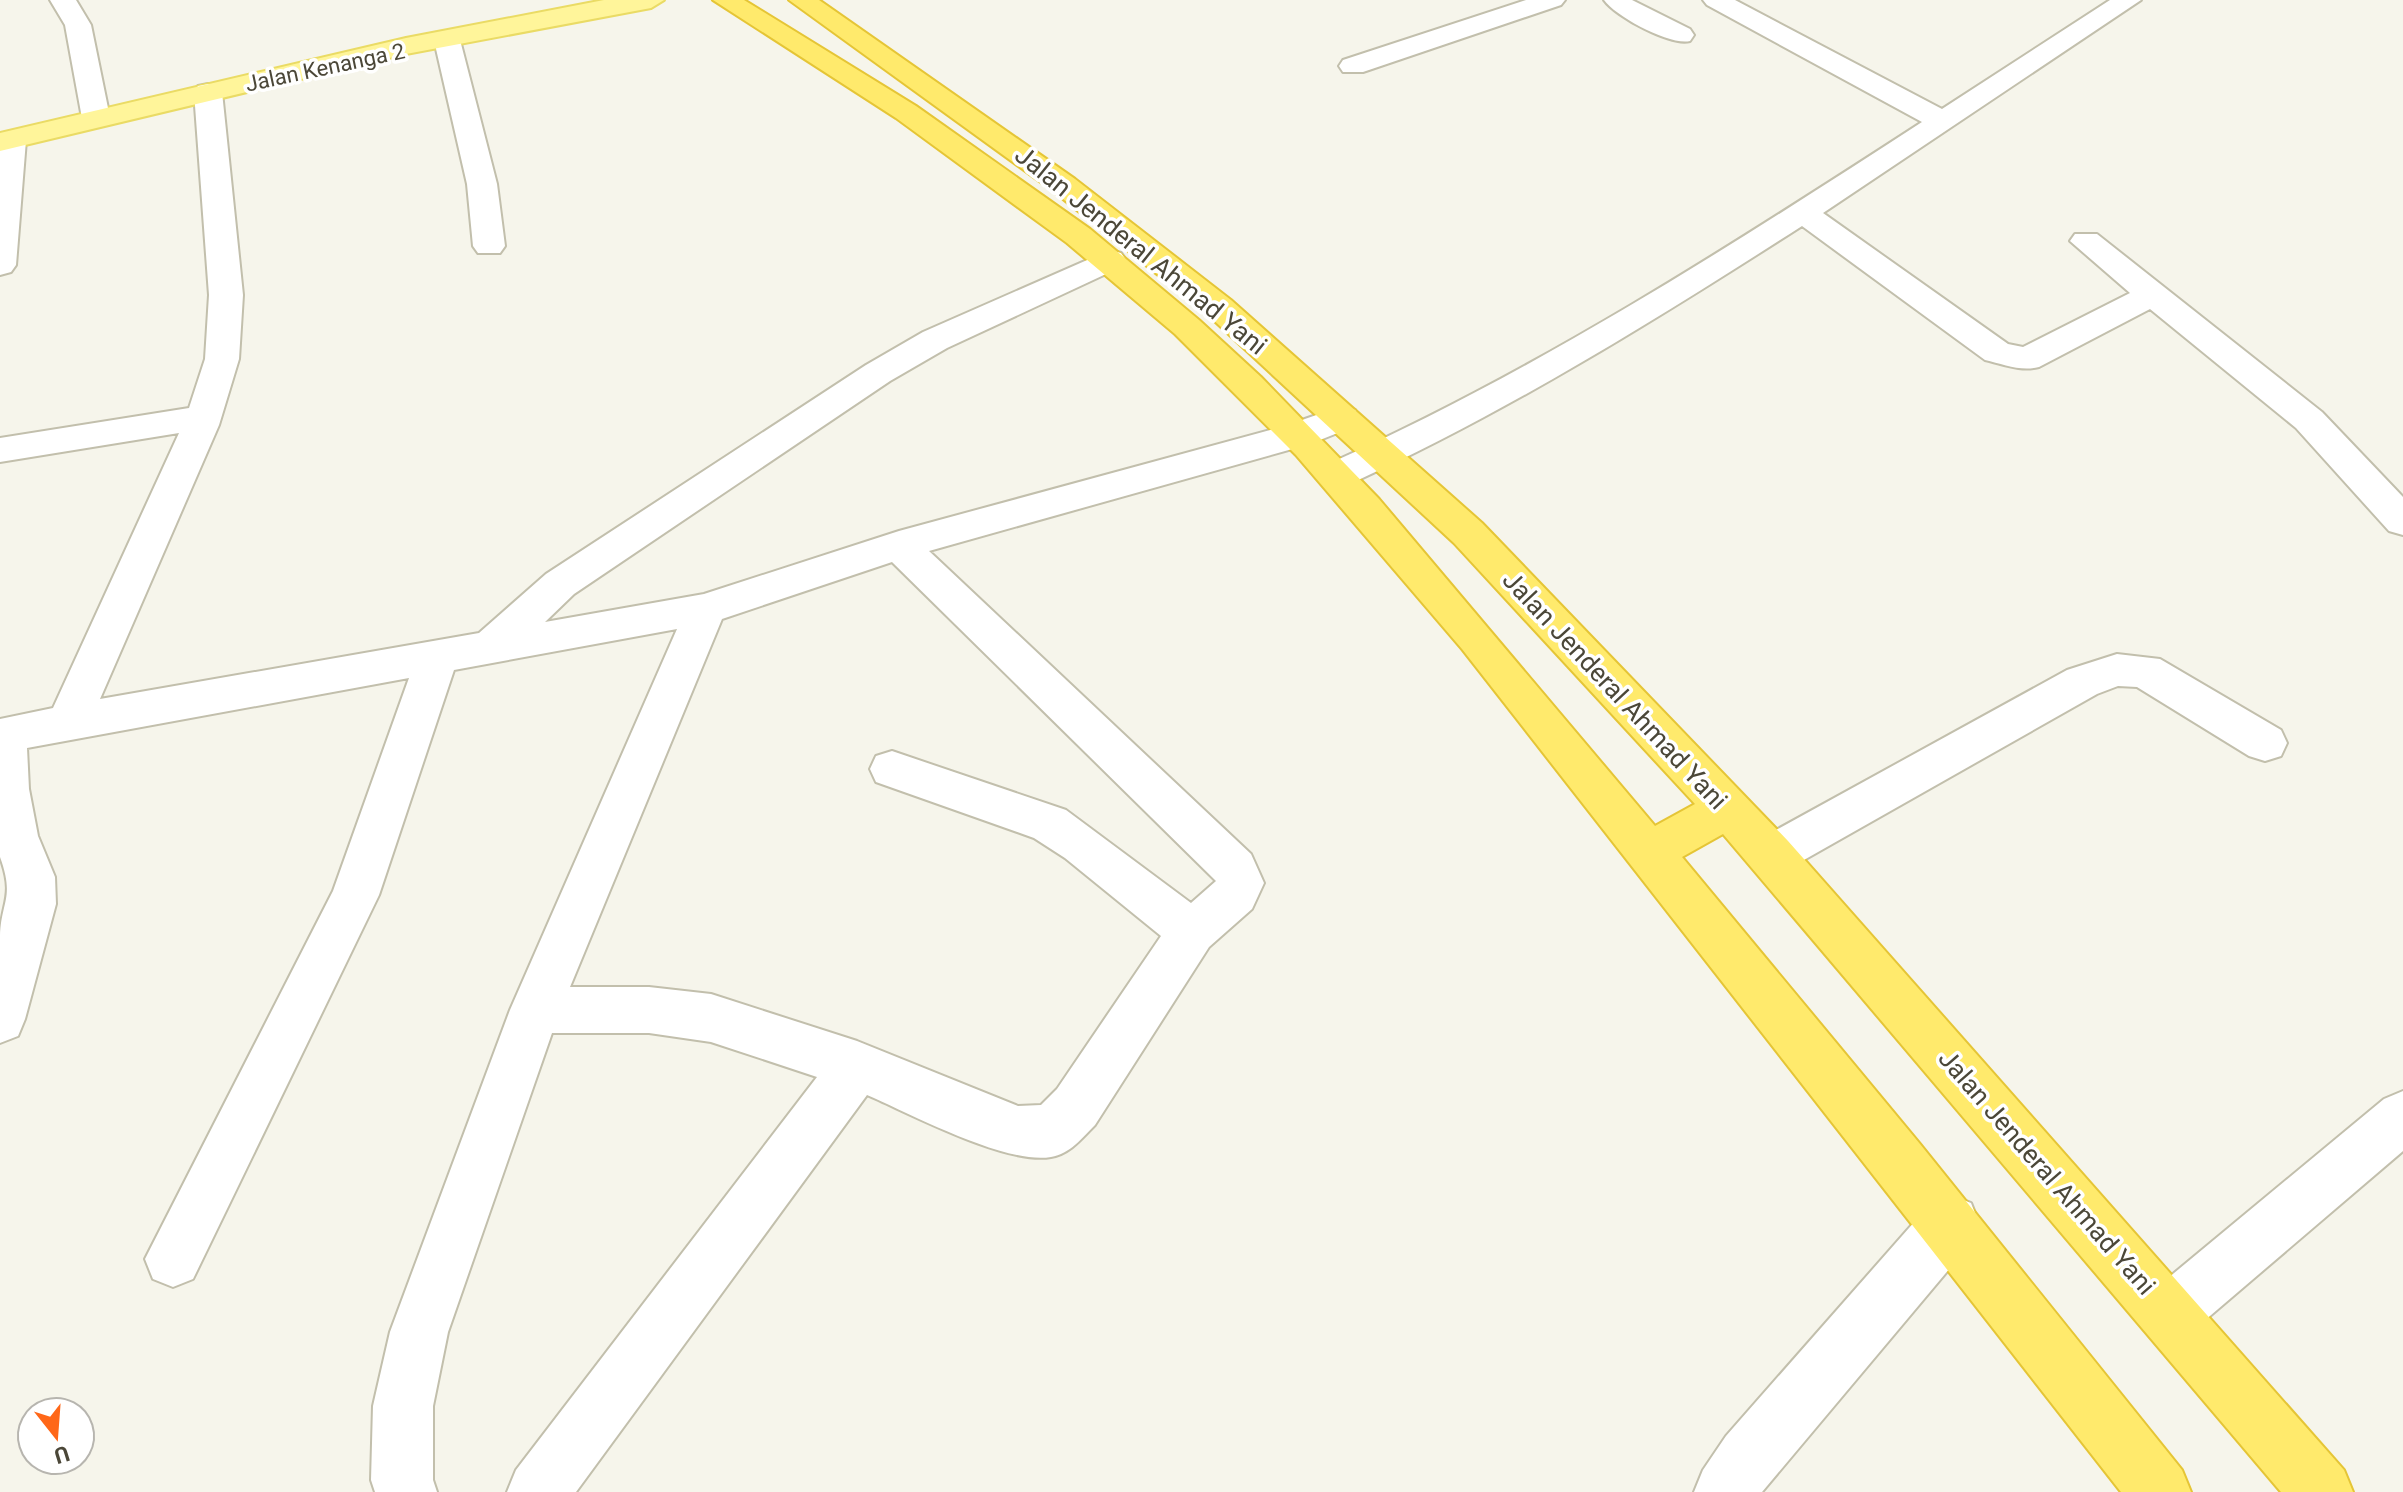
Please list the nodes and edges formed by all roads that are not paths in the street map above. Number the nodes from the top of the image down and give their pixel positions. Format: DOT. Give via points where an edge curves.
graph roads {
  1 [pos="63,0"];
  2 [pos="651,0"];
  3 [pos="726,0"];
  4 [pos="802,0"];
  5 [pos="1552,0"];
  6 [pos="1617,0"];
  7 [pos="1716,0"];
  8 [pos="2128,0"];
  9 [pos="1681,35"];
  10 [pos="447,40"];
  11 [pos="1353,66"];
  12 [pos="208,92"];
  13 [pos="96,118"];
  14 [pos="1942,121"];
  15 [pos="6,141"];
  16 [pos="1805,214"];
  17 [pos="2086,241"];
  18 [pos="489,246"];
  19 [pos="1110,260"];
  20 [pos="0,265"];
  21 [pos="2152,295"];
  22 [pos="204,417"];
  23 [pos="1342,418"];
  24 [pos="1297,435"];
  25 [pos="0,450"];
  26 [pos="1385,454"];
  27 [pos="1339,474"];
  28 [pos="2403,521"];
  29 [pos="899,545"];
  30 [pos="706,609"];
  31 [pos="489,649"];
  32 [pos="438,656"];
  33 [pos="68,722"];
  34 [pos="2,737"];
  35 [pos="2265,743"];
  36 [pos="892,769"];
  37 [pos="1727,809"];
  38 [pos="1649,852"];
  39 [pos="1772,855"];
  40 [pos="1192,932"];
  41 [pos="535,1010"];
  42 [pos="0,1019"];
  43 [pos="857,1066"];
  44 [pos="2403,1117"];
  45 [pos="1951,1223"];
  46 [pos="173,1259"];
  47 [pos="2170,1313"];
  48 [pos="406,1492"];
  49 [pos="538,1492"];
  50 [pos="1725,1492"];
  51 [pos="2160,1492"];
  52 [pos="2322,1492"];
  1 -- 13 [label="street" via="78,25"];
  2 -- 10 [label="main road, Jalan Kenanga 2"];
  3 -- 19 [label="highway, Jalan Jenderal Ahmad Yani" via="943,135"];
  4 -- 23 [label="highway, Jalan Jenderal Ahmad Yani" via="1087,203 1219,307"];
  5 -- 11 [label="street"];
  6 -- 9 [label="street"];
  7 -- 14 [label="street"];
  8 -- 14 [label="street"];
  10 -- 12 [label="main road, Jalan Kenanga 2"];
  10 -- 18 [label="street" via="482,184"];
  12 -- 13 [label="main road, Jalan Kenanga 2"];
  12 -- 22 [label="street" via="226,295 222,359"];
  13 -- 15 [label="main road, Jalan Kenanga 2"];
  14 -- 16 [label="street"];
  15 -- 20 [label="street"];
  16 -- 21 [label="street" via="2014,359 2027,359"];
  16 -- 26 [label="street" via="1604,336"];
  17 -- 21 [label="street"];
  19 -- 24 [label="highway, Jalan Jenderal Ahmad Yani" via="1191,330"];
  19 -- 31 [label="street" via="935,340 878,373 560,584"];
  21 -- 28 [label="street" via="2309,420"];
  22 -- 25 [label="street"];
  22 -- 33 [label="street"];
  23 -- 24 [label="street"];
  23 -- 26 [label="highway, Jalan Jenderal Ahmad Yani"];
  24 -- 27 [label="highway, Jalan Jenderal Ahmad Yani"];
  24 -- 29 [label="street"];
  26 -- 27 [label="street"];
  26 -- 37 [label="highway, Jalan Jenderal Ahmad Yani" via="1468,533"];
  27 -- 38 [label="highway, Jalan Jenderal Ahmad Yani"];
  29 -- 30 [label="street"];
  29 -- 40 [label="street" via="1234,868 1240,883 1235,894"];
  30 -- 31 [label="street"];
  30 -- 41 [label="street"];
  31 -- 32 [label="street"];
  32 -- 33 [label="street"];
  32 -- 46 [label="street" via="355,895"];
  33 -- 34 [label="street"];
  34 -- 42 [label="street" via="6,789 15,836 31,877 32,904"];
  35 -- 39 [label="street" via="2145,671 2117,670 2082,682"];
  36 -- 40 [label="street" via="1050,824"];
  37 -- 38 [label="highway"];
  37 -- 39 [label="highway, Jalan Jenderal Ahmad Yani"];
  38 -- 45 [label="highway, Jalan Jenderal Ahmad Yani"];
  39 -- 47 [label="highway, Jalan Jenderal Ahmad Yani"];
  40 -- 43 [label="street" via="1076,1107 1052,1131 1018,1132"];
  41 -- 43 [label="street" via="682,1012"];
  41 -- 48 [label="street" via="419,1332 403,1406"];
  43 -- 49 [label="street"];
  44 -- 47 [label="street"];
  45 -- 50 [label="street" via="1748,1458"];
  45 -- 51 [label="highway, Jalan Jenderal Ahmad Yani"];
  47 -- 52 [label="highway, Jalan Jenderal Ahmad Yani"];
}
